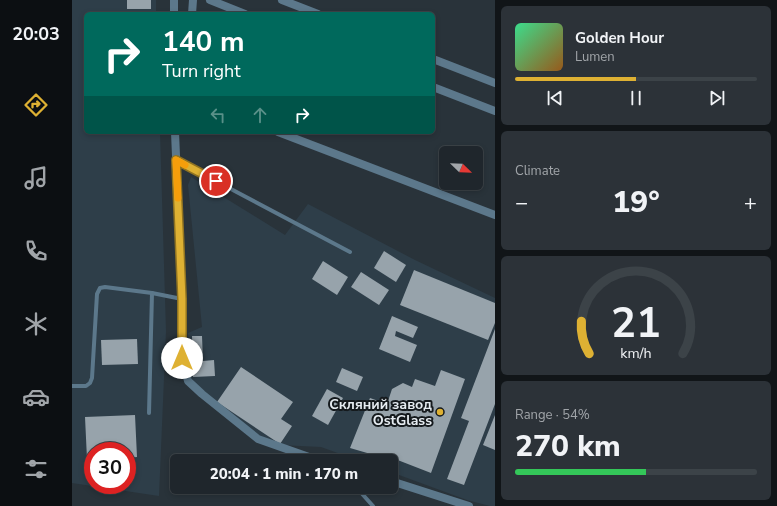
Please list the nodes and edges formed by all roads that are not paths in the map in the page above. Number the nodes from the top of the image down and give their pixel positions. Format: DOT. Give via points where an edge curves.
graph roads {
  1 [pos="174,0"];
  2 [pos="193,0"];
  3 [pos="210,0"];
  4 [pos="282,0"];
  5 [pos="174,12"];
  6 [pos="192,12"];
  7 [pos="239,12"];
  8 [pos="313,12"];
  9 [pos="435,60"];
  10 [pos="495,83"];
  11 [pos="435,88"];
  12 [pos="495,111"];
  13 [pos="175,134"];
  14 [pos="283,134"];
  15 [pos="176,160"];
  16 [pos="495,215"];
  17 [pos="350,252"];
  18 [pos="152,293"];
  19 [pos="182,299"];
  20 [pos="72,386"];
  21 [pos="149,412"];
  22 [pos="300,454"];
  23 [pos="398,483"];
  24 [pos="362,494"];
  25 [pos="373,506"];
  26 [pos="469,506"];
  1 -- 5 [label="street"];
  2 -- 6 [label="street"];
  3 -- 7 [label="street"];
  4 -- 8 [label="street"];
  9 -- 10 [label="street"];
  11 -- 12 [label="street"];
  13 -- 15 [label="street"];
  14 -- 16 [label="street"];
  15 -- 17 [label="lane"];
  15 -- 19 [label="street"];
  18 -- 19 [label="lane"];
  18 -- 20 [label="lane" via="100,288 97,294 92,378 86,386"];
  18 -- 21 [label="lane"];
  19 -- 22 [label="street" via="182,358 188,381 258,439"];
  23 -- 26 [label="street"];
  24 -- 25 [label="lane"];
}
